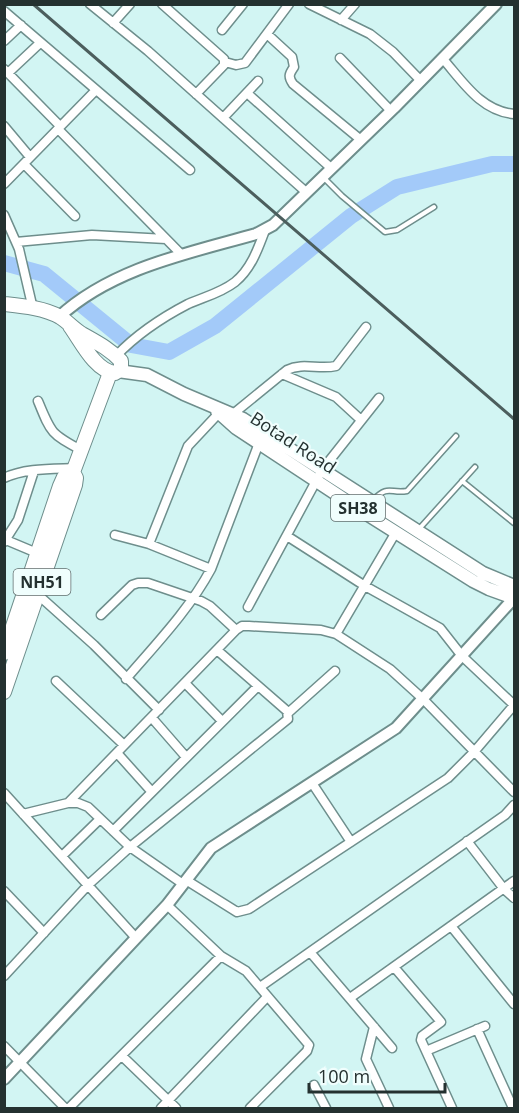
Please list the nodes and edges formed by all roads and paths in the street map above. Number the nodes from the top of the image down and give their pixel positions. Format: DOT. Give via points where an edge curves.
graph roads {
  1 [pos="90,4"];
  2 [pos="130,4"];
  3 [pos="162,4"];
  4 [pos="243,4"];
  5 [pos="289,4"];
  6 [pos="309,4"];
  7 [pos="355,4"];
  8 [pos="496,4"];
  9 [pos="4,11"];
  10 [pos="341,20"];
  11 [pos="113,23"];
  12 [pos="21,26"];
  13 [pos="222,30"];
  14 [pos="267,34"];
  15 [pos="4,41"];
  16 [pos="40,43"];
  17 [pos="340,58"];
  18 [pos="443,59"];
  19 [pos="225,62"];
  20 [pos="6,71"];
  21 [pos="258,81"];
  22 [pos="421,81"];
  23 [pos="96,90"];
  24 [pos="247,93"];
  25 [pos="196,94"];
  26 [pos="391,111"];
  27 [pos="514,114"];
  28 [pos="223,118"];
  29 [pos="4,126"];
  30 [pos="59,127"];
  31 [pos="361,140"];
  32 [pos="27,160"];
  33 [pos="331,168"];
  34 [pos="190,170"];
  35 [pos="322,177"];
  36 [pos="4,184"];
  37 [pos="306,192"];
  38 [pos="434,207"];
  39 [pos="5,215"];
  40 [pos="75,216"];
  41 [pos="265,230"];
  42 [pos="166,239"];
  43 [pos="18,246"];
  44 [pos="182,255"];
  45 [pos="4,304"];
  46 [pos="33,309"];
  47 [pos="65,322"];
  48 [pos="366,327"];
  49 [pos="116,365"];
  50 [pos="282,374"];
  51 [pos="379,398"];
  52 [pos="38,401"];
  53 [pos="214,409"];
  54 [pos="233,414"];
  55 [pos="361,420"];
  56 [pos="456,436"];
  57 [pos="259,443"];
  58 [pos="81,450"];
  59 [pos="475,467"];
  60 [pos="74,470"];
  61 [pos="34,471"];
  62 [pos="320,475"];
  63 [pos="4,478"];
  64 [pos="462,481"];
  65 [pos="366,507"];
  66 [pos="514,524"];
  67 [pos="416,531"];
  68 [pos="396,532"];
  69 [pos="115,535"];
  70 [pos="286,536"];
  71 [pos="5,541"];
  72 [pos="148,544"];
  73 [pos="37,553"];
  74 [pos="211,570"];
  75 [pos="365,586"];
  76 [pos="514,586"];
  77 [pos="32,589"];
  78 [pos="514,598"];
  79 [pos="194,599"];
  80 [pos="248,607"];
  81 [pos="101,615"];
  82 [pos="236,630"];
  83 [pos="336,634"];
  84 [pos="217,650"];
  85 [pos="4,653"];
  86 [pos="462,656"];
  87 [pos="335,671"];
  88 [pos="126,679"];
  89 [pos="56,681"];
  90 [pos="185,683"];
  91 [pos="258,686"];
  92 [pos="4,692"];
  93 [pos="423,699"];
  94 [pos="159,710"];
  95 [pos="288,713"];
  96 [pos="152,717"];
  97 [pos="222,721"];
  98 [pos="124,746"];
  99 [pos="474,752"];
  100 [pos="117,753"];
  101 [pos="186,758"];
  102 [pos="312,783"];
  103 [pos="152,792"];
  104 [pos="514,792"];
  105 [pos="4,793"];
  106 [pos="68,803"];
  107 [pos="514,805"];
  108 [pos="20,811"];
  109 [pos="100,819"];
  110 [pos="113,831"];
  111 [pos="468,841"];
  112 [pos="351,842"];
  113 [pos="130,847"];
  114 [pos="62,856"];
  115 [pos="514,881"];
  116 [pos="184,882"];
  117 [pos="88,885"];
  118 [pos="504,888"];
  119 [pos="4,891"];
  120 [pos="514,898"];
  121 [pos="167,905"];
  122 [pos="451,926"];
  123 [pos="44,933"];
  124 [pos="136,938"];
  125 [pos="310,952"];
  126 [pos="221,956"];
  127 [pos="394,967"];
  128 [pos="4,976"];
  129 [pos="260,987"];
  130 [pos="267,997"];
  131 [pos="350,998"];
  132 [pos="514,1004"];
  133 [pos="374,1027"];
  134 [pos="4,1046"];
  135 [pos="392,1048"];
  136 [pos="426,1051"];
  137 [pos="122,1056"];
  138 [pos="20,1062"];
  139 [pos="4,1079"];
  140 [pos="314,1085"];
  141 [pos="168,1101"];
  142 [pos="67,1108"];
  143 [pos="161,1108"];
  144 [pos="176,1108"];
  145 [pos="250,1108"];
  146 [pos="326,1108"];
  147 [pos="389,1108"];
  148 [pos="452,1108"];
  149 [pos="513,1108"];
  1 -- 11 [label="street"];
  2 -- 11 [label="street"];
  3 -- 19 [label="street"];
  4 -- 13 [label="street"];
  5 -- 14 [label="street"];
  6 -- 10 [label="street"];
  7 -- 10 [label="street"];
  8 -- 18 [label="street"];
  9 -- 12 [label="street"];
  10 -- 22 [label="street" via="380,42"];
  11 -- 25 [label="street"];
  12 -- 15 [label="street"];
  12 -- 16 [label="street"];
  14 -- 19 [label="street" via="245,63"];
  14 -- 31 [label="street" via="292,57 294,68 289,80"];
  16 -- 20 [label="street"];
  16 -- 23 [label="street"];
  17 -- 26 [label="street"];
  18 -- 22 [label="street"];
  18 -- 27 [label="street" via="482,102"];
  19 -- 25 [label="street"];
  20 -- 30 [label="street"];
  21 -- 24 [label="street"];
  22 -- 26 [label="street"];
  23 -- 30 [label="street"];
  23 -- 34 [label="street"];
  24 -- 28 [label="street"];
  24 -- 33 [label="street"];
  25 -- 28 [label="street"];
  26 -- 31 [label="street"];
  28 -- 37 [label="street"];
  29 -- 32 [label="street"];
  30 -- 32 [label="street"];
  30 -- 42 [label="street"];
  31 -- 33 [label="street"];
  32 -- 36 [label="street"];
  32 -- 40 [label="street"];
  33 -- 35 [label="street"];
  35 -- 37 [label="street"];
  35 -- 38 [label="lane" via="385,232"];
  37 -- 41 [label="street"];
  39 -- 43 [label="street"];
  41 -- 44 [label="street"];
  41 -- 49 [label="street" via="253,260 235,282 167,315 135,337"];
  42 -- 43 [label="street" via="92,235"];
  42 -- 44 [label="street"];
  43 -- 46 [label="street"];
  44 -- 47 [label="street" via="120,276 75,302"];
  45 -- 46 [label="highway"];
  46 -- 47 [label="highway"];
  47 -- 49 [label="highway" via="91,346 99,364"];
  48 -- 50 [label="street" via="336,366 295,366"];
  49 -- 53 [label="main road, Botad Road / SH38" via="146,375"];
  49 -- 58 [label="highway, NH51"];
  50 -- 54 [label="street"];
  50 -- 55 [label="street" via="336,397"];
  51 -- 55 [label="street"];
  52 -- 58 [label="street" via="56,437"];
  53 -- 54 [label="main road, Botad Road / SH38"];
  53 -- 57 [label="main road, Botad Road / SH38"];
  53 -- 72 [label="street" via="188,446"];
  54 -- 62 [label="main road, Botad Road / SH38"];
  55 -- 62 [label="street"];
  56 -- 65 [label="lane" via="411,488 402,492 382,491"];
  57 -- 62 [label="main road, Botad Road / SH38"];
  57 -- 74 [label="street"];
  58 -- 60 [label="highway, NH51"];
  59 -- 64 [label="lane"];
  60 -- 61 [label="street"];
  60 -- 73 [label="highway, NH51" via="64,477"];
  60 -- 77 [label="highway, NH51" via="75,485"];
  61 -- 63 [label="street"];
  61 -- 71 [label="street" via="18,520"];
  62 -- 65 [label="main road, Botad Road / SH38"];
  62 -- 70 [label="street"];
  64 -- 66 [label="lane"];
  64 -- 67 [label="lane"];
  65 -- 67 [label="main road, Botad Road / SH38"];
  65 -- 68 [label="main road, Botad Road / SH38"];
  67 -- 76 [label="main road, Botad Road / SH38" via="483,573"];
  68 -- 75 [label="street"];
  68 -- 78 [label="main road, Botad Road / SH38" via="473,581"];
  69 -- 72 [label="street"];
  70 -- 75 [label="street"];
  70 -- 80 [label="street"];
  71 -- 73 [label="street"];
  72 -- 74 [label="street"];
  73 -- 77 [label="highway, NH51"];
  74 -- 79 [label="street"];
  75 -- 83 [label="street"];
  75 -- 86 [label="street" via="440,628"];
  77 -- 85 [label="highway, NH51"];
  77 -- 88 [label="street"];
  77 -- 92 [label="highway, NH51"];
  78 -- 86 [label="street"];
  79 -- 81 [label="street" via="138,583"];
  79 -- 82 [label="street" via="210,606"];
  79 -- 88 [label="street"];
  82 -- 83 [label="street" via="249,626"];
  82 -- 84 [label="street"];
  83 -- 93 [label="street" via="390,669"];
  84 -- 90 [label="street"];
  84 -- 91 [label="street"];
  86 -- 93 [label="street"];
  86 -- 99 [label="street" via="514,705"];
  87 -- 95 [label="street"];
  88 -- 94 [label="street"];
  89 -- 98 [label="street"];
  90 -- 94 [label="street"];
  90 -- 97 [label="street"];
  91 -- 95 [label="street"];
  91 -- 97 [label="street"];
  93 -- 99 [label="street"];
  93 -- 102 [label="street" via="396,728"];
  94 -- 96 [label="street"];
  95 -- 113 [label="street" via="288,719"];
  96 -- 98 [label="street"];
  96 -- 101 [label="street"];
  97 -- 101 [label="street"];
  98 -- 100 [label="street"];
  99 -- 104 [label="street"];
  99 -- 112 [label="street" via="448,778"];
  100 -- 103 [label="street"];
  100 -- 106 [label="street"];
  101 -- 103 [label="street"];
  102 -- 112 [label="street"];
  102 -- 116 [label="street" via="211,848"];
  103 -- 110 [label="street"];
  105 -- 108 [label="street"];
  106 -- 108 [label="street"];
  106 -- 109 [label="street" via="88,807"];
  107 -- 111 [label="street"];
  108 -- 114 [label="street"];
  109 -- 110 [label="street"];
  109 -- 114 [label="street"];
  110 -- 113 [label="street"];
  111 -- 118 [label="street"];
  111 -- 125 [label="street"];
  112 -- 116 [label="street" via="243,911 237,912"];
  113 -- 116 [label="street"];
  113 -- 117 [label="street"];
  114 -- 117 [label="street"];
  115 -- 118 [label="street"];
  116 -- 121 [label="street"];
  117 -- 123 [label="street"];
  117 -- 124 [label="street"];
  118 -- 120 [label="street"];
  118 -- 122 [label="street"];
  119 -- 123 [label="street"];
  121 -- 124 [label="street"];
  121 -- 126 [label="street"];
  122 -- 127 [label="street"];
  122 -- 132 [label="street"];
  123 -- 128 [label="street"];
  124 -- 138 [label="street"];
  125 -- 129 [label="street"];
  125 -- 131 [label="street"];
  126 -- 129 [label="street" via="246,971"];
  126 -- 137 [label="street"];
  127 -- 131 [label="street"];
  127 -- 136 [label="street" via="441,1022 422,1035"];
  129 -- 130 [label="street"];
  130 -- 141 [label="street"];
  130 -- 145 [label="street" via="309,1045"];
  131 -- 133 [label="street"];
  133 -- 135 [label="street"];
  133 -- 147 [label="street" via="366,1059"];
  134 -- 138 [label="street"];
  136 -- 148 [label="street"];
  136 -- 149 [label="street" via="481,1028"];
  137 -- 141 [label="street"];
  137 -- 142 [label="street"];
  138 -- 139 [label="street"];
  138 -- 142 [label="street"];
  140 -- 146 [label="street"];
  141 -- 143 [label="street"];
  141 -- 144 [label="street"];
}
